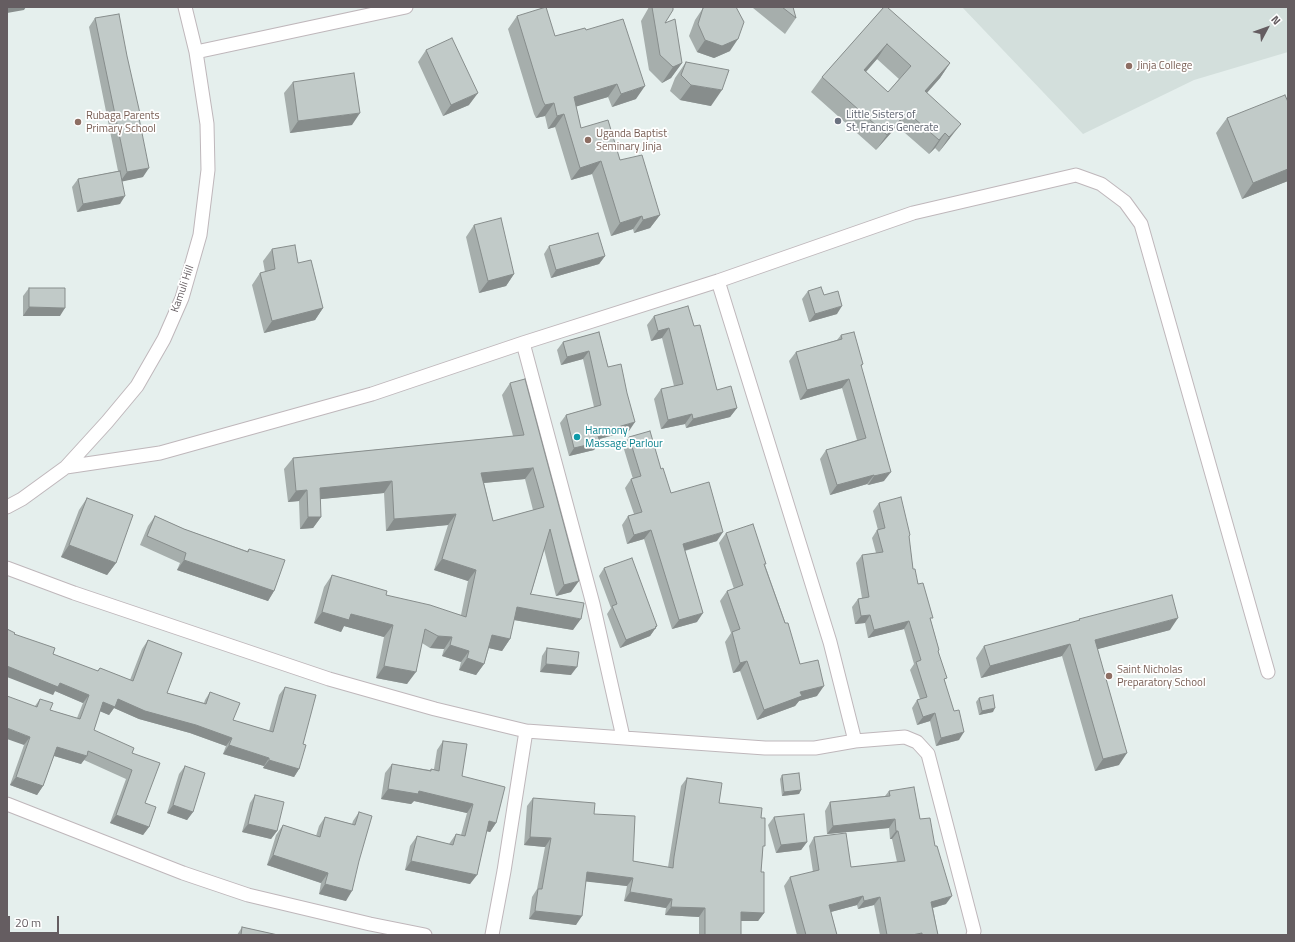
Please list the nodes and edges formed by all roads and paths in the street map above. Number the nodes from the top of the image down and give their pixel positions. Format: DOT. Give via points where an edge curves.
graph roads {
  1 [pos="185,7"];
  2 [pos="406,7"];
  3 [pos="196,52"];
  4 [pos="718,281"];
  5 [pos="523,343"];
  6 [pos="66,467"];
  7 [pos="7,507"];
  8 [pos="7,568"];
  9 [pos="1268,672"];
  10 [pos="526,731"];
  11 [pos="623,737"];
  12 [pos="855,741"];
  13 [pos="7,804"];
  14 [pos="425,935"];
  15 [pos="492,935"];
  16 [pos="973,935"];
  1 -- 3 [label="street, Kamuli Hill"];
  2 -- 3 [label="street"];
  3 -- 6 [label="street, Kamuli Hill" via="207,124 208,170 200,235 182,298 164,339 137,386"];
  4 -- 5 [label="street"];
  4 -- 9 [label="street" via="913,213 1076,175 1101,184 1124,202 1142,224"];
  4 -- 12 [label="street" via="830,642"];
  5 -- 6 [label="street" via="372,394 160,453"];
  5 -- 11 [label="street" via="593,604"];
  6 -- 7 [label="street, Kamuli Hill"];
  8 -- 10 [label="street" via="329,679"];
  10 -- 11 [label="street"];
  10 -- 15 [label="street"];
  11 -- 12 [label="street" via="765,748 815,748"];
  12 -- 16 [label="street" via="905,737 917,742 928,754"];
  13 -- 14 [label="street" via="183,873 248,895"];
}
